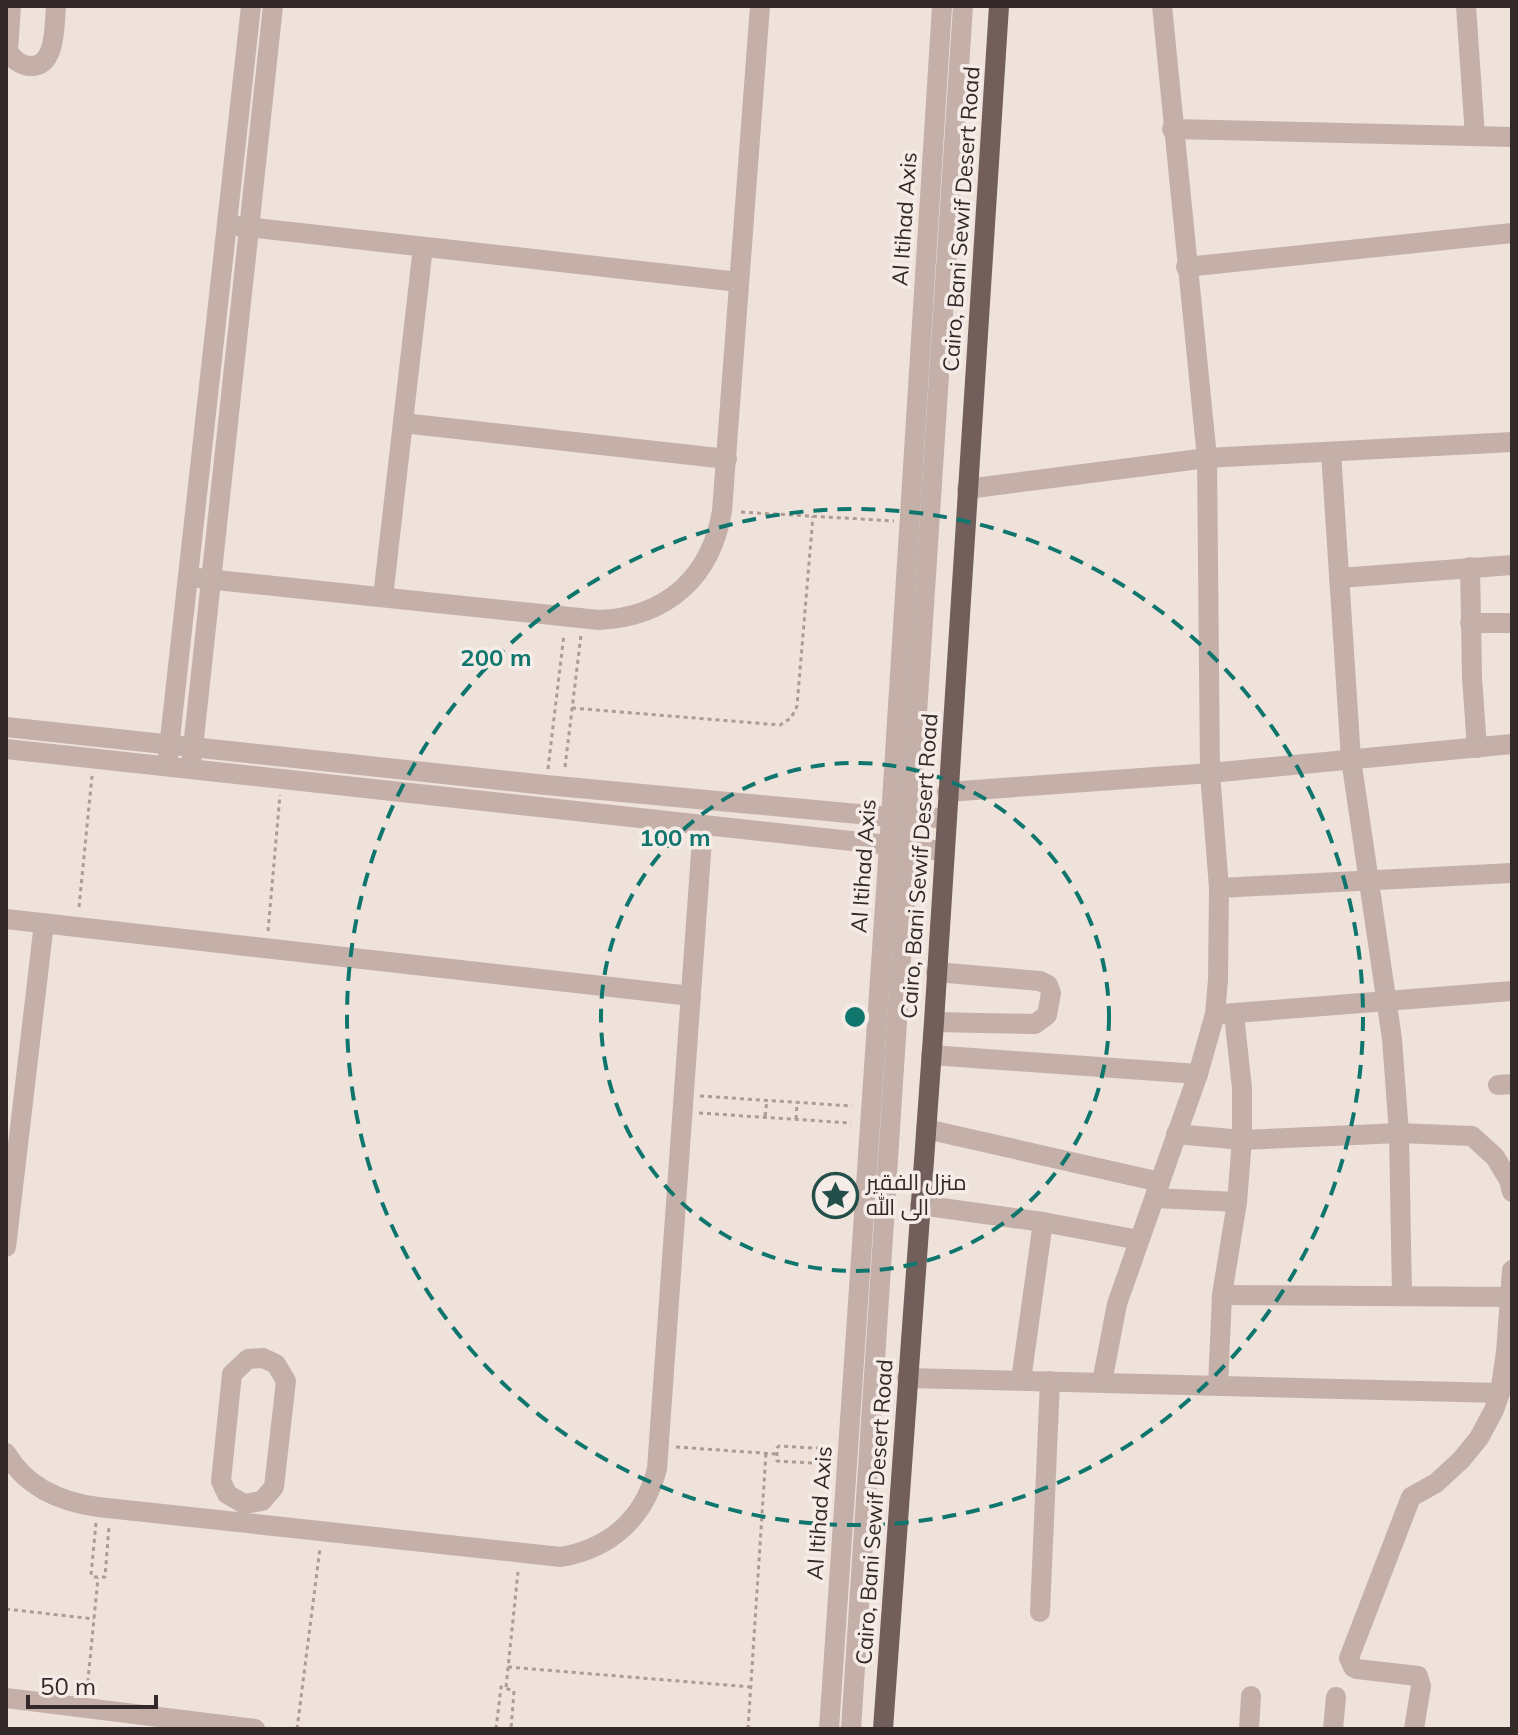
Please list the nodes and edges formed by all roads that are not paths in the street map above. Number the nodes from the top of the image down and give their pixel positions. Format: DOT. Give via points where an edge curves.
graph roads {
  1 [pos="56,6"];
  2 [pos="251,6"];
  3 [pos="273,6"];
  4 [pos="760,6"];
  5 [pos="942,6"];
  6 [pos="963,6"];
  7 [pos="999,6"];
  8 [pos="1162,6"];
  9 [pos="1466,6"];
  10 [pos="9,18"];
  11 [pos="1172,129"];
  12 [pos="1475,136"];
  13 [pos="1512,137"];
  14 [pos="227,225"];
  15 [pos="249,227"];
  16 [pos="1512,233"];
  17 [pos="423,247"];
  18 [pos="1186,267"];
  19 [pos="739,282"];
  20 [pos="403,423"];
  21 [pos="1512,442"];
  22 [pos="1331,452"];
  23 [pos="1207,458"];
  24 [pos="727,459"];
  25 [pos="967,489"];
  26 [pos="1512,565"];
  27 [pos="1470,567"];
  28 [pos="188,577"];
  29 [pos="1339,578"];
  30 [pos="211,579"];
  31 [pos="383,597"];
  32 [pos="1470,623"];
  33 [pos="1512,623"];
  34 [pos="6,727"];
  35 [pos="1512,744"];
  36 [pos="170,745"];
  37 [pos="193,747"];
  38 [pos="1477,748"];
  39 [pos="6,749"];
  40 [pos="1351,759"];
  41 [pos="167,766"];
  42 [pos="190,769"];
  43 [pos="1210,773"];
  44 [pos="947,792"];
  45 [pos="912,816"];
  46 [pos="891,817"];
  47 [pos="945,818"];
  48 [pos="703,825"];
  49 [pos="889,844"];
  50 [pos="910,847"];
  51 [pos="943,851"];
  52 [pos="1512,873"];
  53 [pos="1367,882"];
  54 [pos="1219,888"];
  55 [pos="6,919"];
  56 [pos="44,923"];
  57 [pos="936,972"];
  58 [pos="1512,991"];
  59 [pos="691,996"];
  60 [pos="1388,1002"];
  61 [pos="1224,1014"];
  62 [pos="934,1022"];
  63 [pos="931,1055"];
  64 [pos="1198,1074"];
  65 [pos="926,1129"];
  66 [pos="1399,1133"];
  67 [pos="1176,1134"];
  68 [pos="1242,1140"];
  69 [pos="1158,1190"];
  70 [pos="1512,1192"];
  71 [pos="1237,1202"];
  72 [pos="920,1205"];
  73 [pos="1043,1222"];
  74 [pos="1139,1240"];
  75 [pos="6,1247"];
  76 [pos="1512,1270"];
  77 [pos="1222,1295"];
  78 [pos="1402,1295"];
  79 [pos="1512,1297"];
  80 [pos="907,1378"];
  81 [pos="1021,1380"];
  82 [pos="1050,1381"];
  83 [pos="1102,1382"];
  84 [pos="1218,1386"];
  85 [pos="1500,1393"];
  86 [pos="6,1453"];
  87 [pos="242,1514"];
  88 [pos="1040,1612"];
  89 [pos="1251,1696"];
  90 [pos="1336,1697"];
  91 [pos="6,1698"];
  92 [pos="255,1729"];
  93 [pos="829,1729"];
  94 [pos="851,1729"];
  95 [pos="883,1729"];
  96 [pos="1249,1729"];
  97 [pos="1333,1729"];
  98 [pos="1414,1729"];
  1 -- 10 [label="street" via="50,53 42,63 28,66 11,56"];
  2 -- 14 [label="street"];
  3 -- 15 [label="street"];
  4 -- 19 [label="street"];
  5 -- 46 [label="street, Al Itihad Axis"];
  6 -- 45 [label="street, Al Itihad Axis"];
  7 -- 25 [label="main road, Cairo, Bani Sewif Desert Road"];
  8 -- 11 [label="street"];
  9 -- 12 [label="street"];
  11 -- 12 [label="street"];
  11 -- 18 [label="street"];
  12 -- 13 [label="street"];
  14 -- 15 [label="street"];
  14 -- 28 [label="street"];
  15 -- 17 [label="street"];
  15 -- 30 [label="street"];
  16 -- 18 [label="street"];
  17 -- 19 [label="street"];
  17 -- 20 [label="street"];
  18 -- 23 [label="street"];
  19 -- 24 [label="street"];
  20 -- 24 [label="street"];
  20 -- 31 [label="street"];
  21 -- 22 [label="street"];
  22 -- 23 [label="street"];
  22 -- 29 [label="street"];
  23 -- 25 [label="street"];
  23 -- 43 [label="street"];
  24 -- 31 [label="street" via="722,511 708,557 676,594 647,611 599,620"];
  25 -- 44 [label="main road, Cairo, Bani Sewif Desert Road"];
  26 -- 27 [label="street"];
  27 -- 29 [label="street"];
  27 -- 32 [label="street"];
  28 -- 30 [label="street"];
  28 -- 36 [label="street"];
  29 -- 40 [label="street"];
  30 -- 31 [label="street"];
  30 -- 37 [label="street"];
  32 -- 33 [label="street"];
  32 -- 38 [label="street"];
  34 -- 36 [label="street"];
  35 -- 38 [label="street"];
  36 -- 37 [label="street"];
  36 -- 41 [label="street"];
  37 -- 42 [label="street"];
  37 -- 46 [label="street"];
  38 -- 40 [label="street"];
  39 -- 41 [label="street"];
  40 -- 43 [label="street"];
  40 -- 53 [label="street"];
  41 -- 42 [label="street"];
  42 -- 48 [label="street"];
  43 -- 44 [label="street"];
  43 -- 54 [label="street"];
  44 -- 47 [label="main road, Cairo, Bani Sewif Desert Road"];
  45 -- 46 [label="street"];
  45 -- 47 [label="street"];
  45 -- 50 [label="street, Al Itihad Axis"];
  46 -- 49 [label="street, Al Itihad Axis"];
  47 -- 51 [label="main road, Cairo, Bani Sewif Desert Road"];
  48 -- 49 [label="street"];
  48 -- 59 [label="street"];
  49 -- 50 [label="street"];
  49 -- 93 [label="street, Al Itihad Axis"];
  50 -- 51 [label="street"];
  50 -- 94 [label="street, Al Itihad Axis"];
  51 -- 57 [label="main road, Cairo, Bani Sewif Desert Road"];
  52 -- 53 [label="street"];
  53 -- 54 [label="street"];
  53 -- 60 [label="street"];
  54 -- 61 [label="street"];
  55 -- 56 [label="street"];
  56 -- 59 [label="street"];
  56 -- 75 [label="street"];
  57 -- 62 [label="main road, Cairo, Bani Sewif Desert Road"];
  57 -- 62 [label="street" via="1040,981 1051,993 1047,1015 1035,1024"];
  58 -- 60 [label="street"];
  59 -- 87 [label="street" via="657,1469 639,1511 605,1543 561,1557 322,1532"];
  60 -- 61 [label="street"];
  60 -- 66 [label="street"];
  61 -- 64 [label="street"];
  61 -- 68 [label="street" via="1242,1088"];
  62 -- 63 [label="main road, Cairo, Bani Sewif Desert Road"];
  63 -- 64 [label="street"];
  63 -- 65 [label="main road, Cairo, Bani Sewif Desert Road"];
  64 -- 67 [label="street"];
  65 -- 69 [label="street"];
  65 -- 72 [label="main road, Cairo, Bani Sewif Desert Road"];
  66 -- 68 [label="street"];
  66 -- 70 [label="street" via="1472,1136 1495,1157"];
  66 -- 78 [label="street"];
  67 -- 68 [label="street"];
  67 -- 69 [label="street"];
  68 -- 71 [label="street"];
  69 -- 71 [label="street"];
  69 -- 74 [label="street"];
  71 -- 77 [label="street"];
  72 -- 73 [label="street"];
  72 -- 80 [label="main road, Cairo, Bani Sewif Desert Road"];
  73 -- 74 [label="street"];
  73 -- 81 [label="street"];
  74 -- 83 [label="street" via="1117,1304"];
  76 -- 79 [label="street"];
  77 -- 78 [label="street"];
  77 -- 84 [label="street"];
  78 -- 79 [label="street"];
  79 -- 85 [label="street"];
  80 -- 81 [label="street"];
  80 -- 95 [label="main road, Cairo, Bani Sewif Desert Road"];
  81 -- 82 [label="street"];
  82 -- 83 [label="street"];
  82 -- 88 [label="street"];
  83 -- 84 [label="street"];
  84 -- 85 [label="street"];
  85 -- 98 [label="street" via="1479,1438 1461,1460 1411,1497 1349,1658 1357,1669 1418,1676"];
  86 -- 87 [label="street" via="48,1494 72,1503"];
  87 -- 87 [label="street" via="274,1487 286,1381 276,1364 263,1358 248,1359 232,1374 221,1481"];
  89 -- 96 [label="street"];
  90 -- 97 [label="street"];
  91 -- 92 [label="street"];
}
